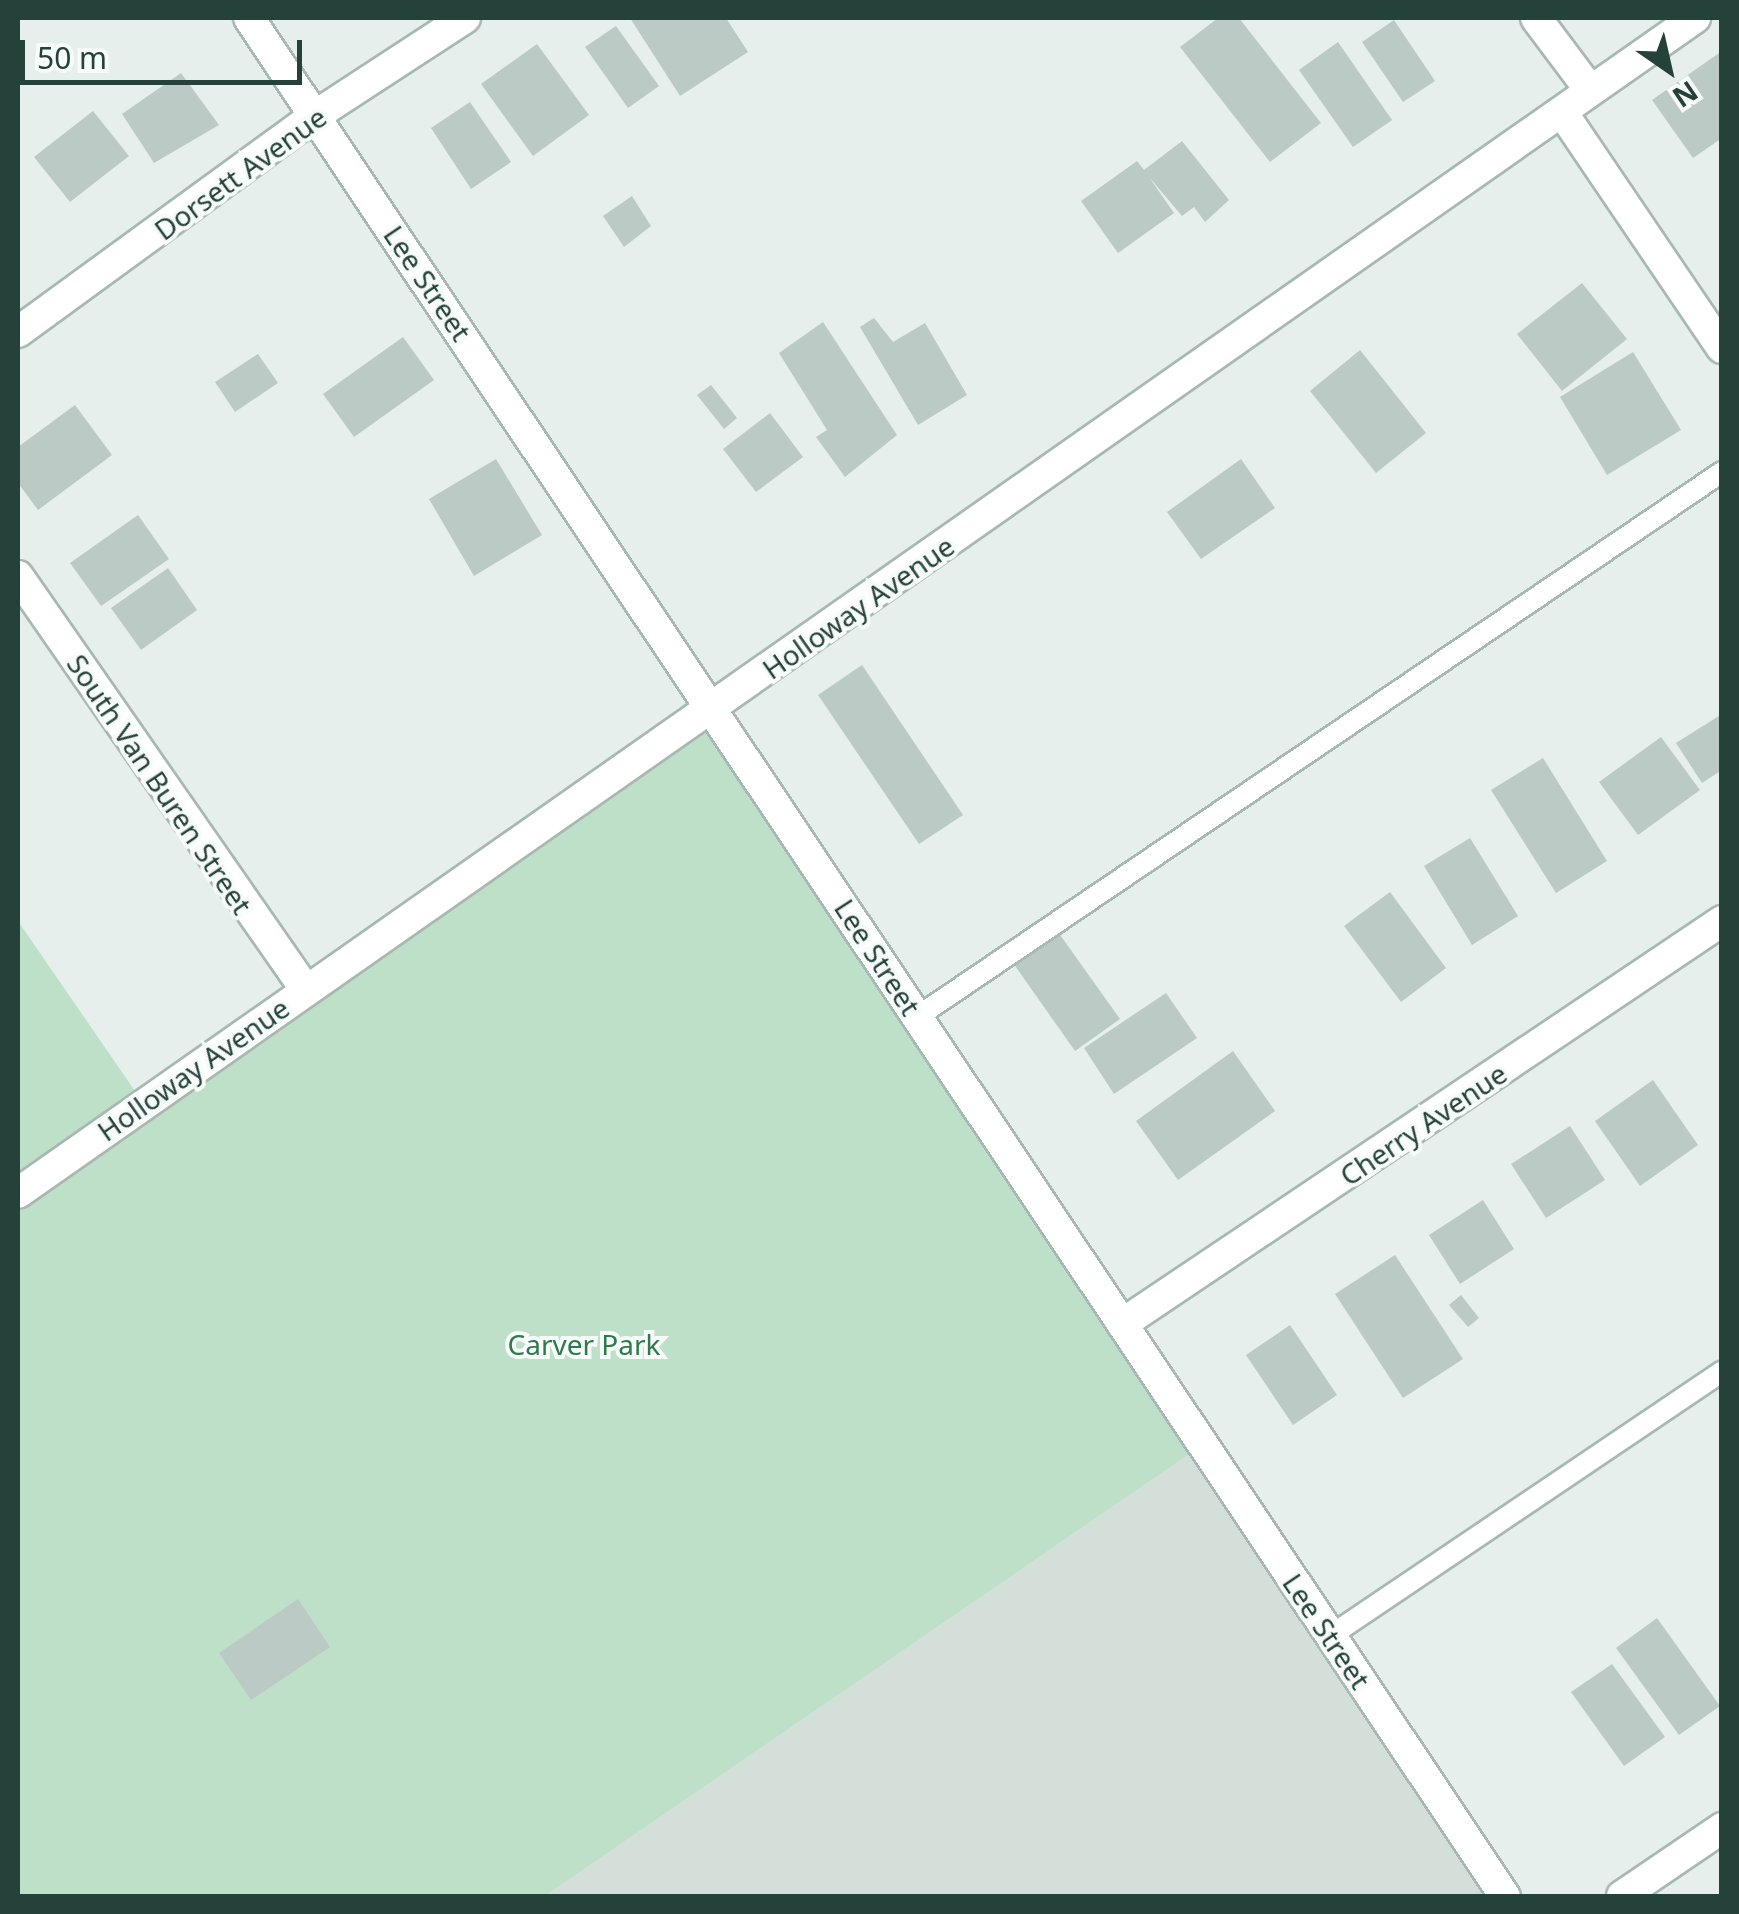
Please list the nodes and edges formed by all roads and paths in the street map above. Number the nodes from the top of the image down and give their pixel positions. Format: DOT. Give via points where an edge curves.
graph roads {
  1 [pos="250,18"];
  2 [pos="465,18"];
  3 [pos="1536,18"];
  4 [pos="1695,18"];
  5 [pos="1590,90"];
  6 [pos="1562,112"];
  7 [pos="316,115"];
  8 [pos="18,332"];
  9 [pos="1722,348"];
  10 [pos="1722,472"];
  11 [pos="18,576"];
  12 [pos="710,711"];
  13 [pos="1722,921"];
  14 [pos="306,990"];
  15 [pos="917,1017"];
  16 [pos="18,1193"];
  17 [pos="1122,1324"];
  18 [pos="1722,1372"];
  19 [pos="1330,1636"];
  20 [pos="1722,1828"];
  21 [pos="1505,1896"];
  22 [pos="1622,1896"];
  1 -- 7 [label="street, Lee Street"];
  2 -- 7 [label="street, Dorsett Avenue"];
  3 -- 5 [label="street"];
  4 -- 5 [label="street, Holloway Avenue"];
  5 -- 6 [label="street, Holloway Avenue"];
  6 -- 9 [label="street"];
  6 -- 12 [label="street, Holloway Avenue"];
  7 -- 8 [label="street, Dorsett Avenue"];
  7 -- 12 [label="street, Lee Street"];
  10 -- 15 [label="lane"];
  11 -- 14 [label="street, South Van Buren Street"];
  12 -- 14 [label="street, Holloway Avenue"];
  12 -- 15 [label="street, Lee Street"];
  13 -- 17 [label="street, Cherry Avenue"];
  14 -- 16 [label="street, Holloway Avenue"];
  15 -- 17 [label="street, Lee Street"];
  17 -- 19 [label="street, Lee Street"];
  18 -- 19 [label="lane"];
  19 -- 21 [label="street, Lee Street"];
  20 -- 22 [label="street"];
}
